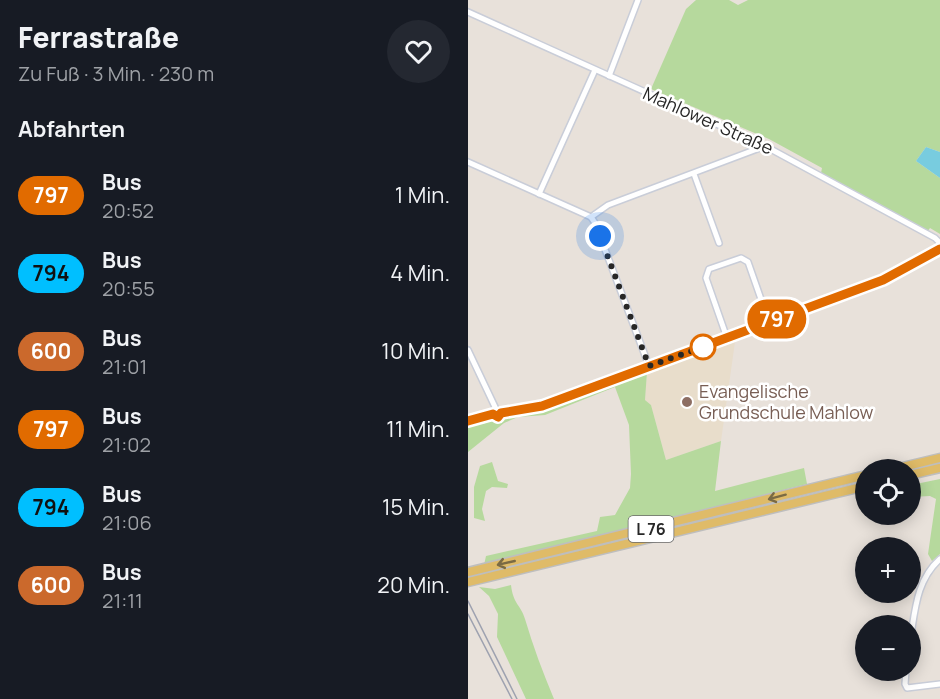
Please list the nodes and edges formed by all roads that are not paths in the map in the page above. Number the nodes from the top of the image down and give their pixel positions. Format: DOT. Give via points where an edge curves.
graph roads {
  1 [pos="638,0"];
  2 [pos="468,12"];
  3 [pos="595,70"];
  4 [pos="609,76"];
  5 [pos="765,146"];
  6 [pos="468,162"];
  7 [pos="694,174"];
  8 [pos="539,194"];
  9 [pos="591,217"];
  10 [pos="718,243"];
  11 [pos="940,243"];
  12 [pos="940,249"];
  13 [pos="769,322"];
  14 [pos="727,338"];
  15 [pos="468,350"];
  16 [pos="649,366"];
  17 [pos="496,412"];
  18 [pos="468,421"];
  19 [pos="940,458"];
  20 [pos="921,463"];
  21 [pos="940,468"];
  22 [pos="921,473"];
  23 [pos="855,478"];
  24 [pos="855,489"];
  25 [pos="940,559"];
  26 [pos="468,572"];
  27 [pos="468,582"];
  28 [pos="915,615"];
  29 [pos="905,681"];
  30 [pos="940,684"];
  1 -- 4 [label="street"];
  2 -- 3 [label="street, Mahlower Straße"];
  3 -- 4 [label="street, Mahlower Straße"];
  3 -- 8 [label="street"];
  4 -- 5 [label="street, Mahlower Straße"];
  5 -- 7 [label="street"];
  5 -- 11 [label="street, Mahlower Straße"];
  6 -- 8 [label="street"];
  7 -- 9 [label="street" via="608,205"];
  7 -- 10 [label="street"];
  8 -- 9 [label="street"];
  9 -- 16 [label="street"];
  12 -- 13 [label="street" via="883,280"];
  13 -- 14 [label="street"];
  13 -- 14 [label="street" via="748,262 741,258 709,269 706,278"];
  14 -- 16 [label="street"];
  15 -- 17 [label="street"];
  16 -- 17 [label="street" via="542,406"];
  17 -- 18 [label="street"];
  19 -- 20 [label="main road"];
  21 -- 22 [label="main road"];
  23 -- 26 [label="main road, L 76, one-way"];
  24 -- 27 [label="main road, L 76"];
  25 -- 28 [label="street" via="921,585"];
  29 -- 30 [label="street" via="907,688"];
}
